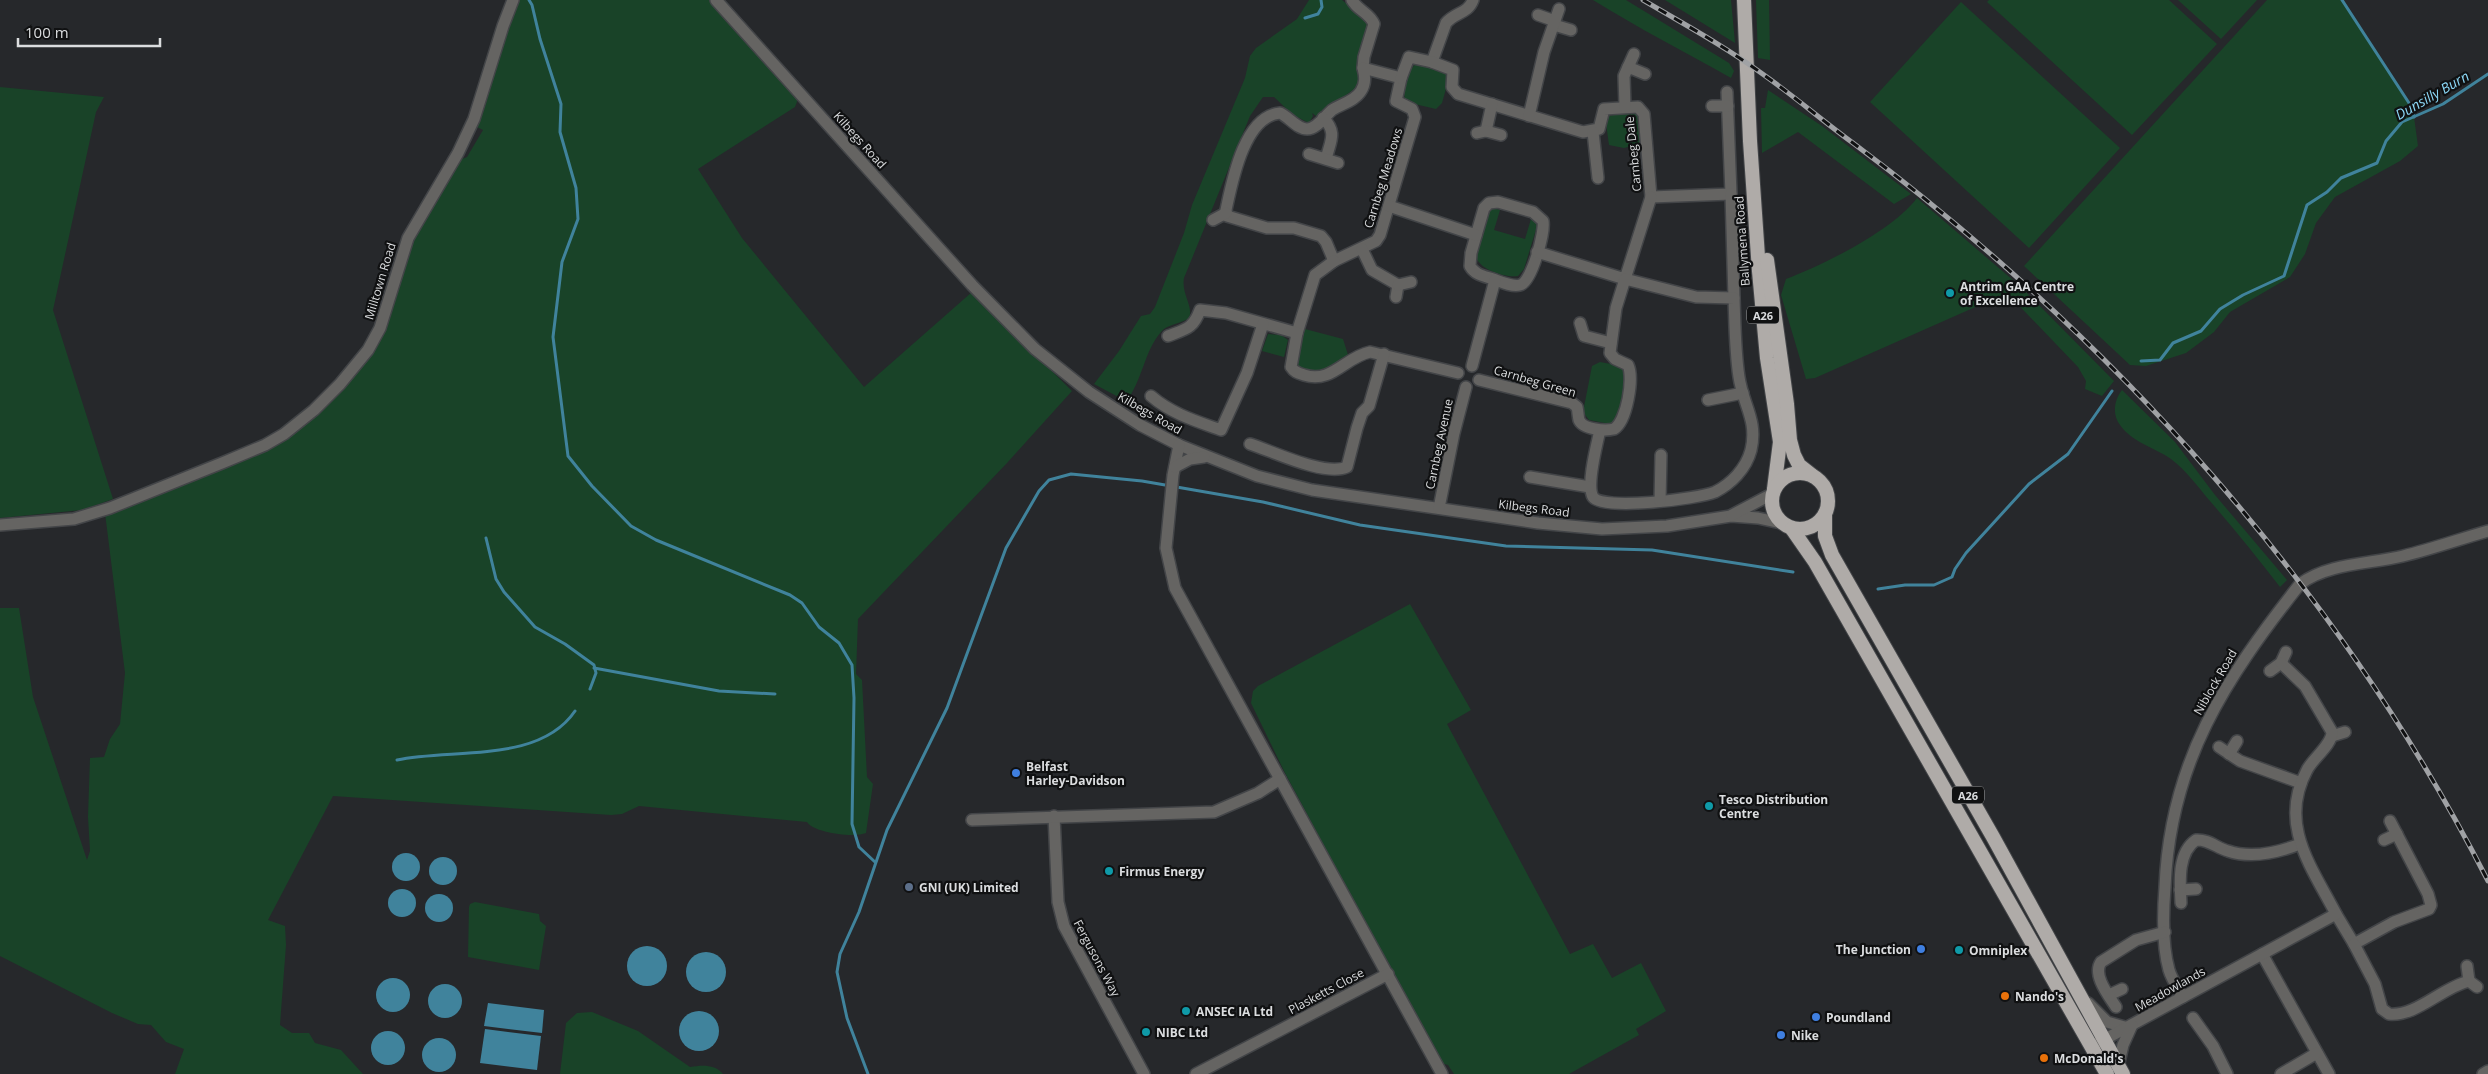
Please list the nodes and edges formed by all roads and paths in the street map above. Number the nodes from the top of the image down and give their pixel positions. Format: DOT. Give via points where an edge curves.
graph roads {
  1 [pos="513,0"];
  2 [pos="716,0"];
  3 [pos="1352,0"];
  4 [pos="1474,0"];
  5 [pos="1744,0"];
  6 [pos="1559,9"];
  7 [pos="1538,15"];
  8 [pos="1555,23"];
  9 [pos="1571,30"];
  10 [pos="1634,54"];
  11 [pos="1432,62"];
  12 [pos="1628,67"];
  13 [pos="1364,68"];
  14 [pos="1645,74"];
  15 [pos="1401,78"];
  16 [pos="1727,92"];
  17 [pos="1492,104"];
  18 [pos="1712,106"];
  19 [pos="1728,106"];
  20 [pos="1625,107"];
  21 [pos="1529,116"];
  22 [pos="1323,118"];
  23 [pos="1593,132"];
  24 [pos="1501,135"];
  25 [pos="1750,141"];
  26 [pos="1309,154"];
  27 [pos="1326,159"];
  28 [pos="1338,163"];
  29 [pos="1598,178"];
  30 [pos="1731,194"];
  31 [pos="1651,197"];
  32 [pos="1388,206"];
  33 [pos="1226,213"];
  34 [pos="1213,220"];
  35 [pos="1476,235"];
  36 [pos="1362,249"];
  37 [pos="1537,252"];
  38 [pos="1334,261"];
  39 [pos="1625,279"];
  40 [pos="1496,280"];
  41 [pos="1411,282"];
  42 [pos="1734,298"];
  43 [pos="1580,323"];
  44 [pos="1264,324"];
  45 [pos="1297,333"];
  46 [pos="1168,336"];
  47 [pos="1612,343"];
  48 [pos="1384,354"];
  49 [pos="1472,366"];
  50 [pos="1458,373"];
  51 [pos="1479,380"];
  52 [pos="1466,386"];
  53 [pos="1743,394"];
  54 [pos="1151,396"];
  55 [pos="1708,400"];
  56 [pos="1600,430"];
  57 [pos="1250,444"];
  58 [pos="1179,445"];
  59 [pos="1661,455"];
  60 [pos="1204,456"];
  61 [pos="1174,471"];
  62 [pos="1813,476"];
  63 [pos="1530,477"];
  64 [pos="1590,487"];
  65 [pos="1773,491"];
  66 [pos="1660,501"];
  67 [pos="1440,508"];
  68 [pos="1825,514"];
  69 [pos="1731,516"];
  70 [pos="0,524"];
  71 [pos="1787,526"];
  72 [pos="2488,531"];
  73 [pos="2286,652"];
  74 [pos="2281,663"];
  75 [pos="2270,671"];
  76 [pos="2345,732"];
  77 [pos="2332,736"];
  78 [pos="2237,741"];
  79 [pos="1280,779"];
  80 [pos="2301,783"];
  81 [pos="1054,816"];
  82 [pos="972,820"];
  83 [pos="2390,821"];
  84 [pos="2397,834"];
  85 [pos="2384,840"];
  86 [pos="2300,844"];
  87 [pos="2196,889"];
  88 [pos="2180,890"];
  89 [pos="2181,903"];
  90 [pos="2336,914"];
  91 [pos="2166,932"];
  92 [pos="2354,944"];
  93 [pos="2262,954"];
  94 [pos="2467,966"];
  95 [pos="1388,974"];
  96 [pos="2122,989"];
  97 [pos="2076,991"];
  98 [pos="2109,995"];
  99 [pos="2183,997"];
  100 [pos="2116,1007"];
  101 [pos="2192,1016"];
  102 [pos="2130,1026"];
  103 [pos="2098,1043"];
  104 [pos="2317,1053"];
  105 [pos="2488,1071"];
  106 [pos="2116,1072"];
  107 [pos="1144,1074"];
  108 [pos="1196,1074"];
  109 [pos="1442,1074"];
  110 [pos="2226,1074"];
  111 [pos="2281,1074"];
  112 [pos="2329,1074"];
  113 [pos="2483,1074"];
  1 -- 70 [label="street, Milltown Road" via="474,119 408,238 380,328 368,350 340,384 314,410 266,445 110,508 74,519"];
  2 -- 58 [label="street, Kilbegs Road" via="972,286 1035,349 1089,392 1140,425"];
  3 -- 13 [label="street" via="1374,24"];
  4 -- 11 [label="street" via="1469,9 1446,23"];
  5 -- 25 [label="highway, Ballymena Road / A26"];
  6 -- 8 [label="street"];
  7 -- 8 [label="street"];
  8 -- 9 [label="street"];
  8 -- 21 [label="street" via="1544,52"];
  10 -- 12 [label="street, Carnbeg Dale"];
  11 -- 15 [label="street" via="1408,57"];
  11 -- 17 [label="street" via="1453,70 1452,87 1456,92"];
  12 -- 14 [label="street"];
  12 -- 20 [label="street, Carnbeg Dale" via="1624,85"];
  13 -- 15 [label="street"];
  13 -- 22 [label="street" via="1361,91"];
  15 -- 32 [label="street, Carnbeg Meadows" via="1396,101 1412,109 1415,117"];
  16 -- 19 [label="street"];
  17 -- 21 [label="street"];
  17 -- 24 [label="street" via="1482,132"];
  18 -- 19 [label="street"];
  19 -- 30 [label="street"];
  20 -- 23 [label="street, Carnbeg Dale" via="1604,109 1600,127"];
  20 -- 31 [label="street, Carnbeg Dale" via="1638,107 1643,111"];
  21 -- 23 [label="street"];
  22 -- 27 [label="street" via="1332,132"];
  22 -- 33 [label="street" via="1306,129 1280,112 1274,113 1254,130 1238,158"];
  23 -- 29 [label="street"];
  25 -- 62 [label="highway, Ballymena Road / A26" via="1788,404 1790,440 1799,465"];
  25 -- 65 [label="highway, Ballymena Road / A26" via="1767,358 1780,442"];
  26 -- 27 [label="street"];
  27 -- 28 [label="street"];
  30 -- 31 [label="street, Carnbeg Dale"];
  30 -- 42 [label="street"];
  31 -- 39 [label="street"];
  32 -- 35 [label="street"];
  32 -- 36 [label="street, Carnbeg Meadows" via="1380,235 1372,245"];
  33 -- 34 [label="street"];
  33 -- 38 [label="street" via="1229,217 1267,228 1294,228 1321,236"];
  35 -- 37 [label="street" via="1484,208 1491,202 1498,202 1540,216 1544,228"];
  35 -- 40 [label="street" via="1470,266 1478,274"];
  36 -- 38 [label="street, Carnbeg Meadows"];
  36 -- 41 [label="street" via="1372,270 1397,291"];
  37 -- 39 [label="street"];
  37 -- 40 [label="street" via="1525,282 1514,285"];
  38 -- 45 [label="street, Carnbeg Meadows" via="1315,275"];
  39 -- 42 [label="street" via="1690,296"];
  39 -- 47 [label="street" via="1616,308"];
  40 -- 49 [label="street"];
  42 -- 53 [label="street"];
  43 -- 47 [label="street" via="1580,339"];
  44 -- 45 [label="street"];
  44 -- 46 [label="street" via="1198,306 1195,323"];
  44 -- 54 [label="street" via="1227,432 1165,408"];
  45 -- 48 [label="street" via="1291,367 1308,376 1319,378 1331,374 1366,352"];
  47 -- 56 [label="street" via="1611,355 1628,365 1630,378 1622,422 1614,429"];
  48 -- 50 [label="street"];
  48 -- 57 [label="street" via="1369,406 1362,413 1357,428 1347,467 1312,466"];
  49 -- 50 [label="street" via="1462,367"];
  49 -- 51 [label="street" via="1478,370"];
  50 -- 52 [label="street" via="1460,383"];
  51 -- 52 [label="street" via="1472,386"];
  51 -- 56 [label="street, Carnbeg Green" via="1572,403 1577,407 1582,424"];
  52 -- 67 [label="street, Carnbeg Avenue"];
  53 -- 55 [label="street"];
  53 -- 66 [label="street" via="1752,416 1753,434 1751,452 1740,472 1712,493"];
  56 -- 64 [label="street"];
  58 -- 60 [label="street, Kilbegs Road"];
  58 -- 61 [label="street"];
  59 -- 66 [label="street"];
  60 -- 61 [label="street" via="1190,459"];
  60 -- 67 [label="street, Kilbegs Road" via="1257,476 1312,490"];
  61 -- 79 [label="street" via="1166,548 1175,588"];
  62 -- 65 [label="highway" via="1795,473 1787,476"];
  62 -- 68 [label="highway, A26" via="1826,491 1828,507"];
  63 -- 64 [label="street"];
  64 -- 66 [label="street" via="1594,498 1601,502"];
  65 -- 69 [label="street, Kilbegs Road"];
  65 -- 71 [label="highway, A26" via="1772,507"];
  67 -- 69 [label="street, Kilbegs Road" via="1538,524 1602,529 1667,526"];
  68 -- 71 [label="highway" via="1811,528 1801,530"];
  68 -- 97 [label="highway, A26" via="1824,536 1832,554 1993,837"];
  69 -- 71 [label="street, Kilbegs Road" via="1758,518"];
  71 -- 103 [label="highway, A26" via="1815,562"];
  72 -- 91 [label="street, Niblock Road" via="2402,556 2328,571 2300,584 2240,663 2198,739 2170,830 2165,882"];
  73 -- 74 [label="street"];
  74 -- 75 [label="street"];
  74 -- 77 [label="street" via="2309,691"];
  76 -- 77 [label="street"];
  77 -- 80 [label="street" via="2307,768"];
  78 -- 80 [label="street" via="2224,750 2258,768"];
  79 -- 81 [label="street" via="1258,793 1214,812"];
  79 -- 95 [label="street"];
  80 -- 86 [label="street" via="2295,819"];
  81 -- 82 [label="street"];
  81 -- 107 [label="street, Fergusons Way" via="1058,902 1064,926"];
  83 -- 84 [label="street"];
  84 -- 85 [label="street"];
  84 -- 92 [label="street" via="2431,905 2425,912 2394,922"];
  86 -- 88 [label="street" via="2273,853 2250,855 2196,840 2183,858"];
  86 -- 90 [label="street"];
  87 -- 88 [label="street"];
  88 -- 89 [label="street"];
  90 -- 92 [label="street"];
  90 -- 93 [label="street, Meadowlands"];
  91 -- 98 [label="street, Meadowlands" via="2136,940 2101,962 2098,972"];
  91 -- 99 [label="street, Niblock Road" via="2169,968"];
  92 -- 94 [label="street" via="2375,984 2382,1010 2389,1014 2410,1012 2450,987 2473,984"];
  93 -- 99 [label="street, Meadowlands"];
  93 -- 104 [label="street"];
  95 -- 108 [label="street, Plasketts Close"];
  95 -- 109 [label="street"];
  96 -- 98 [label="street"];
  97 -- 102 [label="street" via="2107,1022"];
  97 -- 103 [label="highway, A26"];
  98 -- 100 [label="street, Meadowlands"];
  99 -- 102 [label="street, Meadowlands"];
  101 -- 110 [label="street" via="2213,1046"];
  102 -- 103 [label="street, Meadowlands"];
  102 -- 106 [label="street"];
  103 -- 106 [label="highway, A26"];
  104 -- 111 [label="street"];
  104 -- 112 [label="street"];
  105 -- 113 [label="street"];
}
